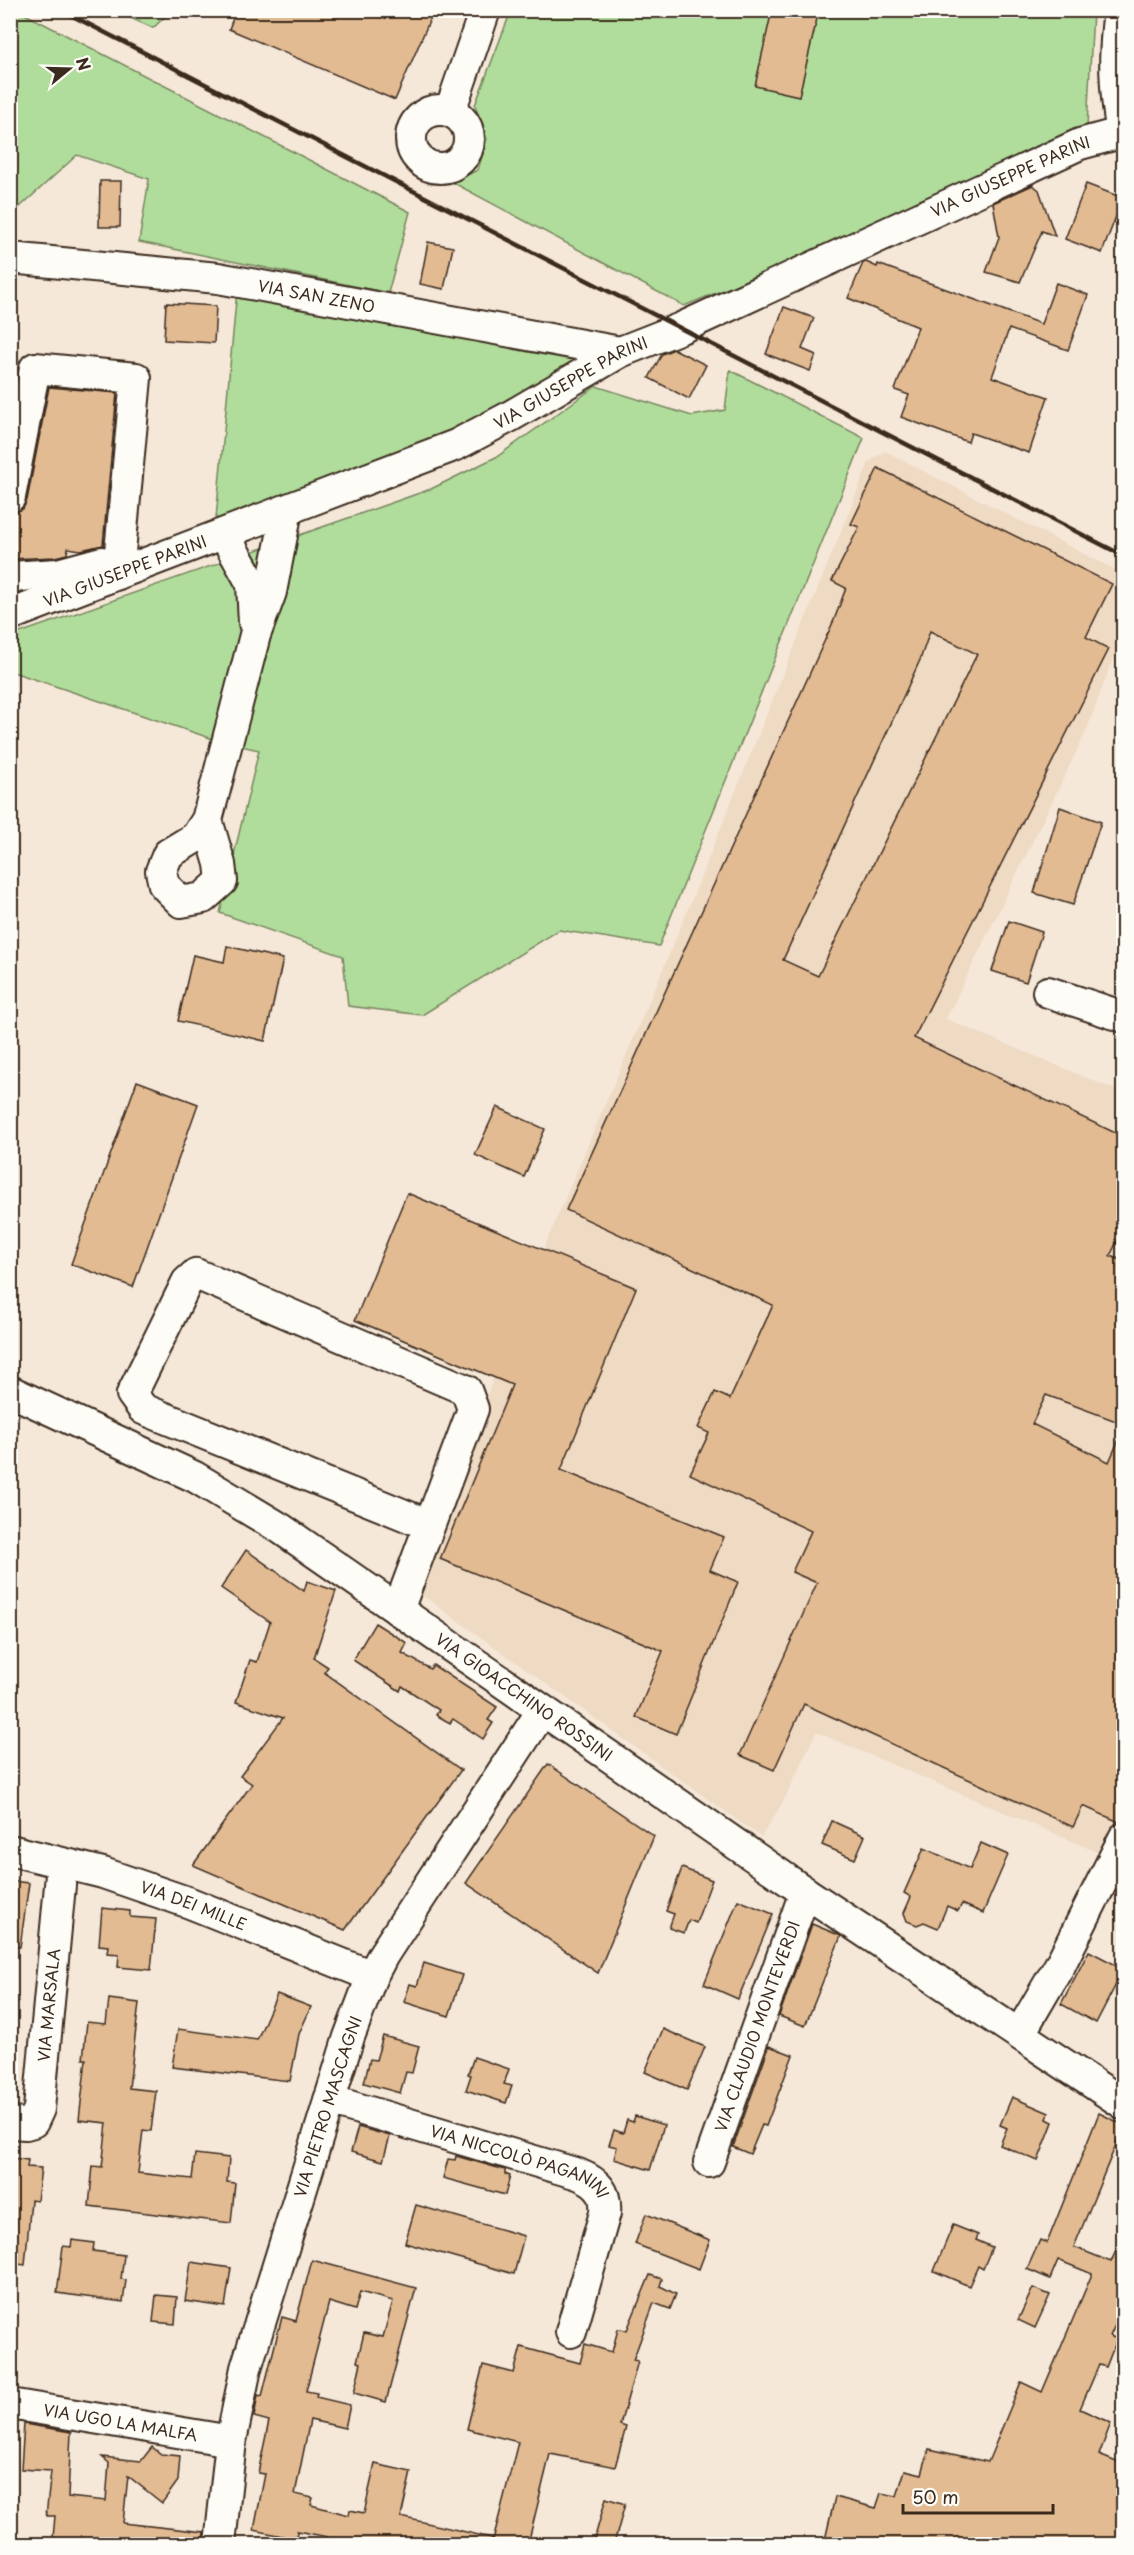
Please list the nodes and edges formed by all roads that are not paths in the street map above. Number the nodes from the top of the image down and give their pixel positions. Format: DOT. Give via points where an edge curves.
graph roads {
  1 [pos="485,10"];
  2 [pos="1119,10"];
  3 [pos="450,111"];
  4 [pos="1123,133"];
  5 [pos="10,258"];
  6 [pos="620,352"];
  7 [pos="10,497"];
  8 [pos="287,510"];
  9 [pos="224,534"];
  10 [pos="119,566"];
  11 [pos="10,577"];
  12 [pos="10,615"];
  13 [pos="255,635"];
  14 [pos="207,820"];
  15 [pos="1048,992"];
  16 [pos="1124,1017"];
  17 [pos="10,1391"];
  18 [pos="429,1525"];
  19 [pos="398,1610"];
  20 [pos="543,1711"];
  21 [pos="1124,1838"];
  22 [pos="10,1850"];
  23 [pos="62,1864"];
  24 [pos="805,1892"];
  25 [pos="372,1976"];
  26 [pos="1020,2033"];
  27 [pos="329,2100"];
  28 [pos="1124,2104"];
  29 [pos="10,2123"];
  30 [pos="709,2162"];
  31 [pos="571,2332"];
  32 [pos="10,2404"];
  33 [pos="231,2441"];
  34 [pos="220,2544"];
  1 -- 3 [label="street"];
  2 -- 4 [label="street" via="1113,57"];
  4 -- 6 [label="street, VIA GIUSEPPE PARINI" via="1080,144 681,328"];
  5 -- 6 [label="street, VIA SAN ZENO" via="218,278"];
  6 -- 8 [label="street, VIA GIUSEPPE PARINI" via="470,439"];
  7 -- 10 [label="street" via="35,368 136,378"];
  8 -- 9 [label="street, VIA GIUSEPPE PARINI"];
  8 -- 13 [label="street" via="271,592"];
  9 -- 10 [label="street, VIA GIUSEPPE PARINI"];
  9 -- 13 [label="street" via="252,584"];
  10 -- 11 [label="street"];
  10 -- 12 [label="street, VIA GIUSEPPE PARINI"];
  13 -- 14 [label="street"];
  15 -- 16 [label="street"];
  17 -- 19 [label="street, VIA GIOACCHINO ROSSINI" via="195,1477 280,1528"];
  18 -- 18 [label="street" via="473,1409 466,1390 196,1274 187,1282 132,1394 143,1408"];
  18 -- 19 [label="street"];
  19 -- 20 [label="street, VIA GIOACCHINO ROSSINI"];
  20 -- 24 [label="street, VIA GIOACCHINO ROSSINI"];
  20 -- 25 [label="street, VIA PIETRO MASCAGNI"];
  21 -- 26 [label="street" via="1061,1963"];
  22 -- 23 [label="street, VIA DEI MILLE"];
  23 -- 25 [label="street, VIA DEI MILLE" via="102,1873 190,1903"];
  23 -- 29 [label="street, VIA MARSALA" via="39,2109 33,2122"];
  24 -- 26 [label="street, VIA GIOACCHINO ROSSINI"];
  24 -- 30 [label="street, VIA CLAUDIO MONTEVERDI"];
  25 -- 27 [label="street, VIA PIETRO MASCAGNI"];
  26 -- 28 [label="street, VIA GIOACCHINO ROSSINI"];
  27 -- 31 [label="street, VIA NICCOLÒ PAGANINI" via="578,2174 598,2184 604,2193 605,2213"];
  27 -- 33 [label="street, VIA PIETRO MASCAGNI" via="258,2321"];
  32 -- 33 [label="street, VIA UGO LA MALFA"];
  33 -- 34 [label="street, VIA PIETRO MASCAGNI"];
}
